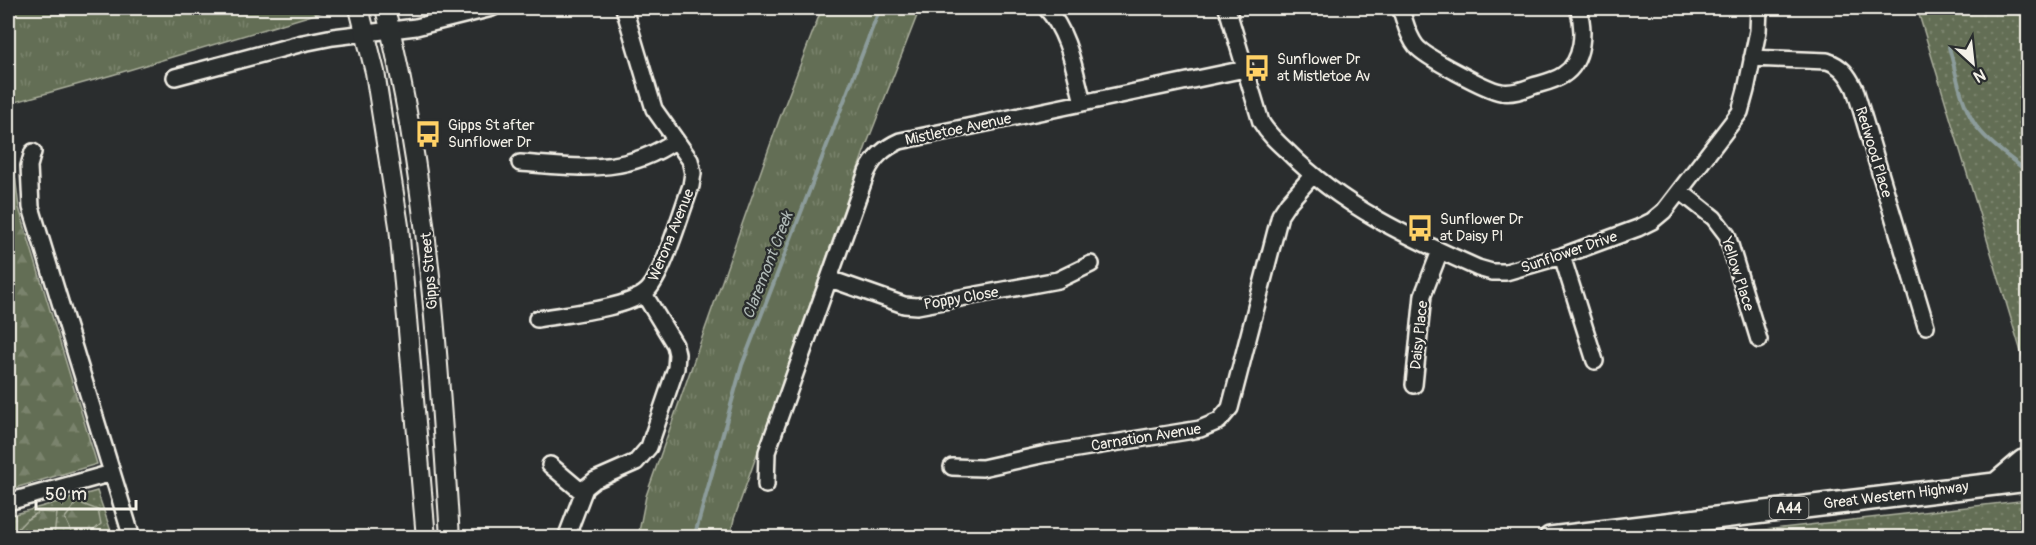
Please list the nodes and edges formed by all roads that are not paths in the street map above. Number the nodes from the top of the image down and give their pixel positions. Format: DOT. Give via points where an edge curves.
graph roads {
  1 [pos="359,8"];
  2 [pos="385,8"];
  3 [pos="492,8"];
  4 [pos="624,8"];
  5 [pos="1046,8"];
  6 [pos="1227,8"];
  7 [pos="1400,8"];
  8 [pos="1578,8"];
  9 [pos="1759,8"];
  10 [pos="390,30"];
  11 [pos="366,33"];
  12 [pos="1752,57"];
  13 [pos="1245,69"];
  14 [pos="175,77"];
  15 [pos="1083,102"];
  16 [pos="676,140"];
  17 [pos="33,152"];
  18 [pos="520,163"];
  19 [pos="1312,176"];
  20 [pos="1680,191"];
  21 [pos="1440,251"];
  22 [pos="1562,256"];
  23 [pos="1091,264"];
  24 [pos="830,279"];
  25 [pos="644,294"];
  26 [pos="537,319"];
  27 [pos="1926,326"];
  28 [pos="1759,340"];
  29 [pos="1595,361"];
  30 [pos="1414,385"];
  31 [pos="2028,460"];
  32 [pos="550,465"];
  33 [pos="952,467"];
  34 [pos="112,472"];
  35 [pos="2028,480"];
  36 [pos="1997,483"];
  37 [pos="766,485"];
  38 [pos="582,492"];
  39 [pos="8,502"];
  40 [pos="132,537"];
  41 [pos="426,537"];
  42 [pos="450,537"];
  43 [pos="566,537"];
  44 [pos="1550,537"];
  1 -- 11 [label="main road, Gipps Street"];
  2 -- 10 [label="main road, Gipps Street"];
  3 -- 10 [label="street"];
  4 -- 16 [label="street, Werona Avenue" via="654,109"];
  5 -- 15 [label="street" via="1067,42"];
  6 -- 13 [label="street, Sunflower Drive"];
  7 -- 8 [label="street" via="1408,33 1419,49 1487,88 1504,93 1556,79 1569,70 1578,58 1581,40"];
  9 -- 12 [label="street, Sunflower Drive"];
  10 -- 11 [label="street"];
  10 -- 42 [label="main road, Gipps Street" via="424,222"];
  11 -- 14 [label="street" via="303,43"];
  11 -- 41 [label="main road, Gipps Street" via="399,226"];
  12 -- 20 [label="street, Sunflower Drive" via="1740,112"];
  12 -- 27 [label="street, Redwood Place" via="1827,61 1848,75"];
  13 -- 15 [label="street, Mistletoe Avenue"];
  13 -- 19 [label="street, Sunflower Drive" via="1255,109 1265,128"];
  15 -- 24 [label="street, Mistletoe Avenue" via="900,141 886,148 867,172"];
  16 -- 18 [label="street" via="653,155 610,167"];
  16 -- 25 [label="street, Werona Avenue" via="690,160 692,179 659,273"];
  17 -- 34 [label="street" via="29,166 31,207"];
  19 -- 21 [label="street, Sunflower Drive" via="1398,231"];
  19 -- 33 [label="street, Carnation Avenue" via="1280,215 1230,408 1219,421 1200,429 982,468"];
  20 -- 22 [label="street, Sunflower Drive" via="1652,221"];
  20 -- 28 [label="street, Yellow Place" via="1714,218 1726,236"];
  21 -- 22 [label="street, Sunflower Drive" via="1492,272 1520,269"];
  21 -- 30 [label="street, Daisy Place" via="1423,296"];
  22 -- 29 [label="street"];
  23 -- 24 [label="street, Poppy Close" via="1058,280 917,306"];
  24 -- 37 [label="street, Mistletoe Avenue" via="767,452"];
  25 -- 26 [label="street, Werona Avenue" via="620,304"];
  25 -- 38 [label="street" via="675,345 676,368 645,453"];
  31 -- 36 [label="highway"];
  32 -- 38 [label="street"];
  34 -- 39 [label="street"];
  34 -- 40 [label="street"];
  35 -- 36 [label="highway, Great Western Highway / A44"];
  36 -- 44 [label="highway, Great Western Highway / A44"];
  38 -- 43 [label="street"];
}
